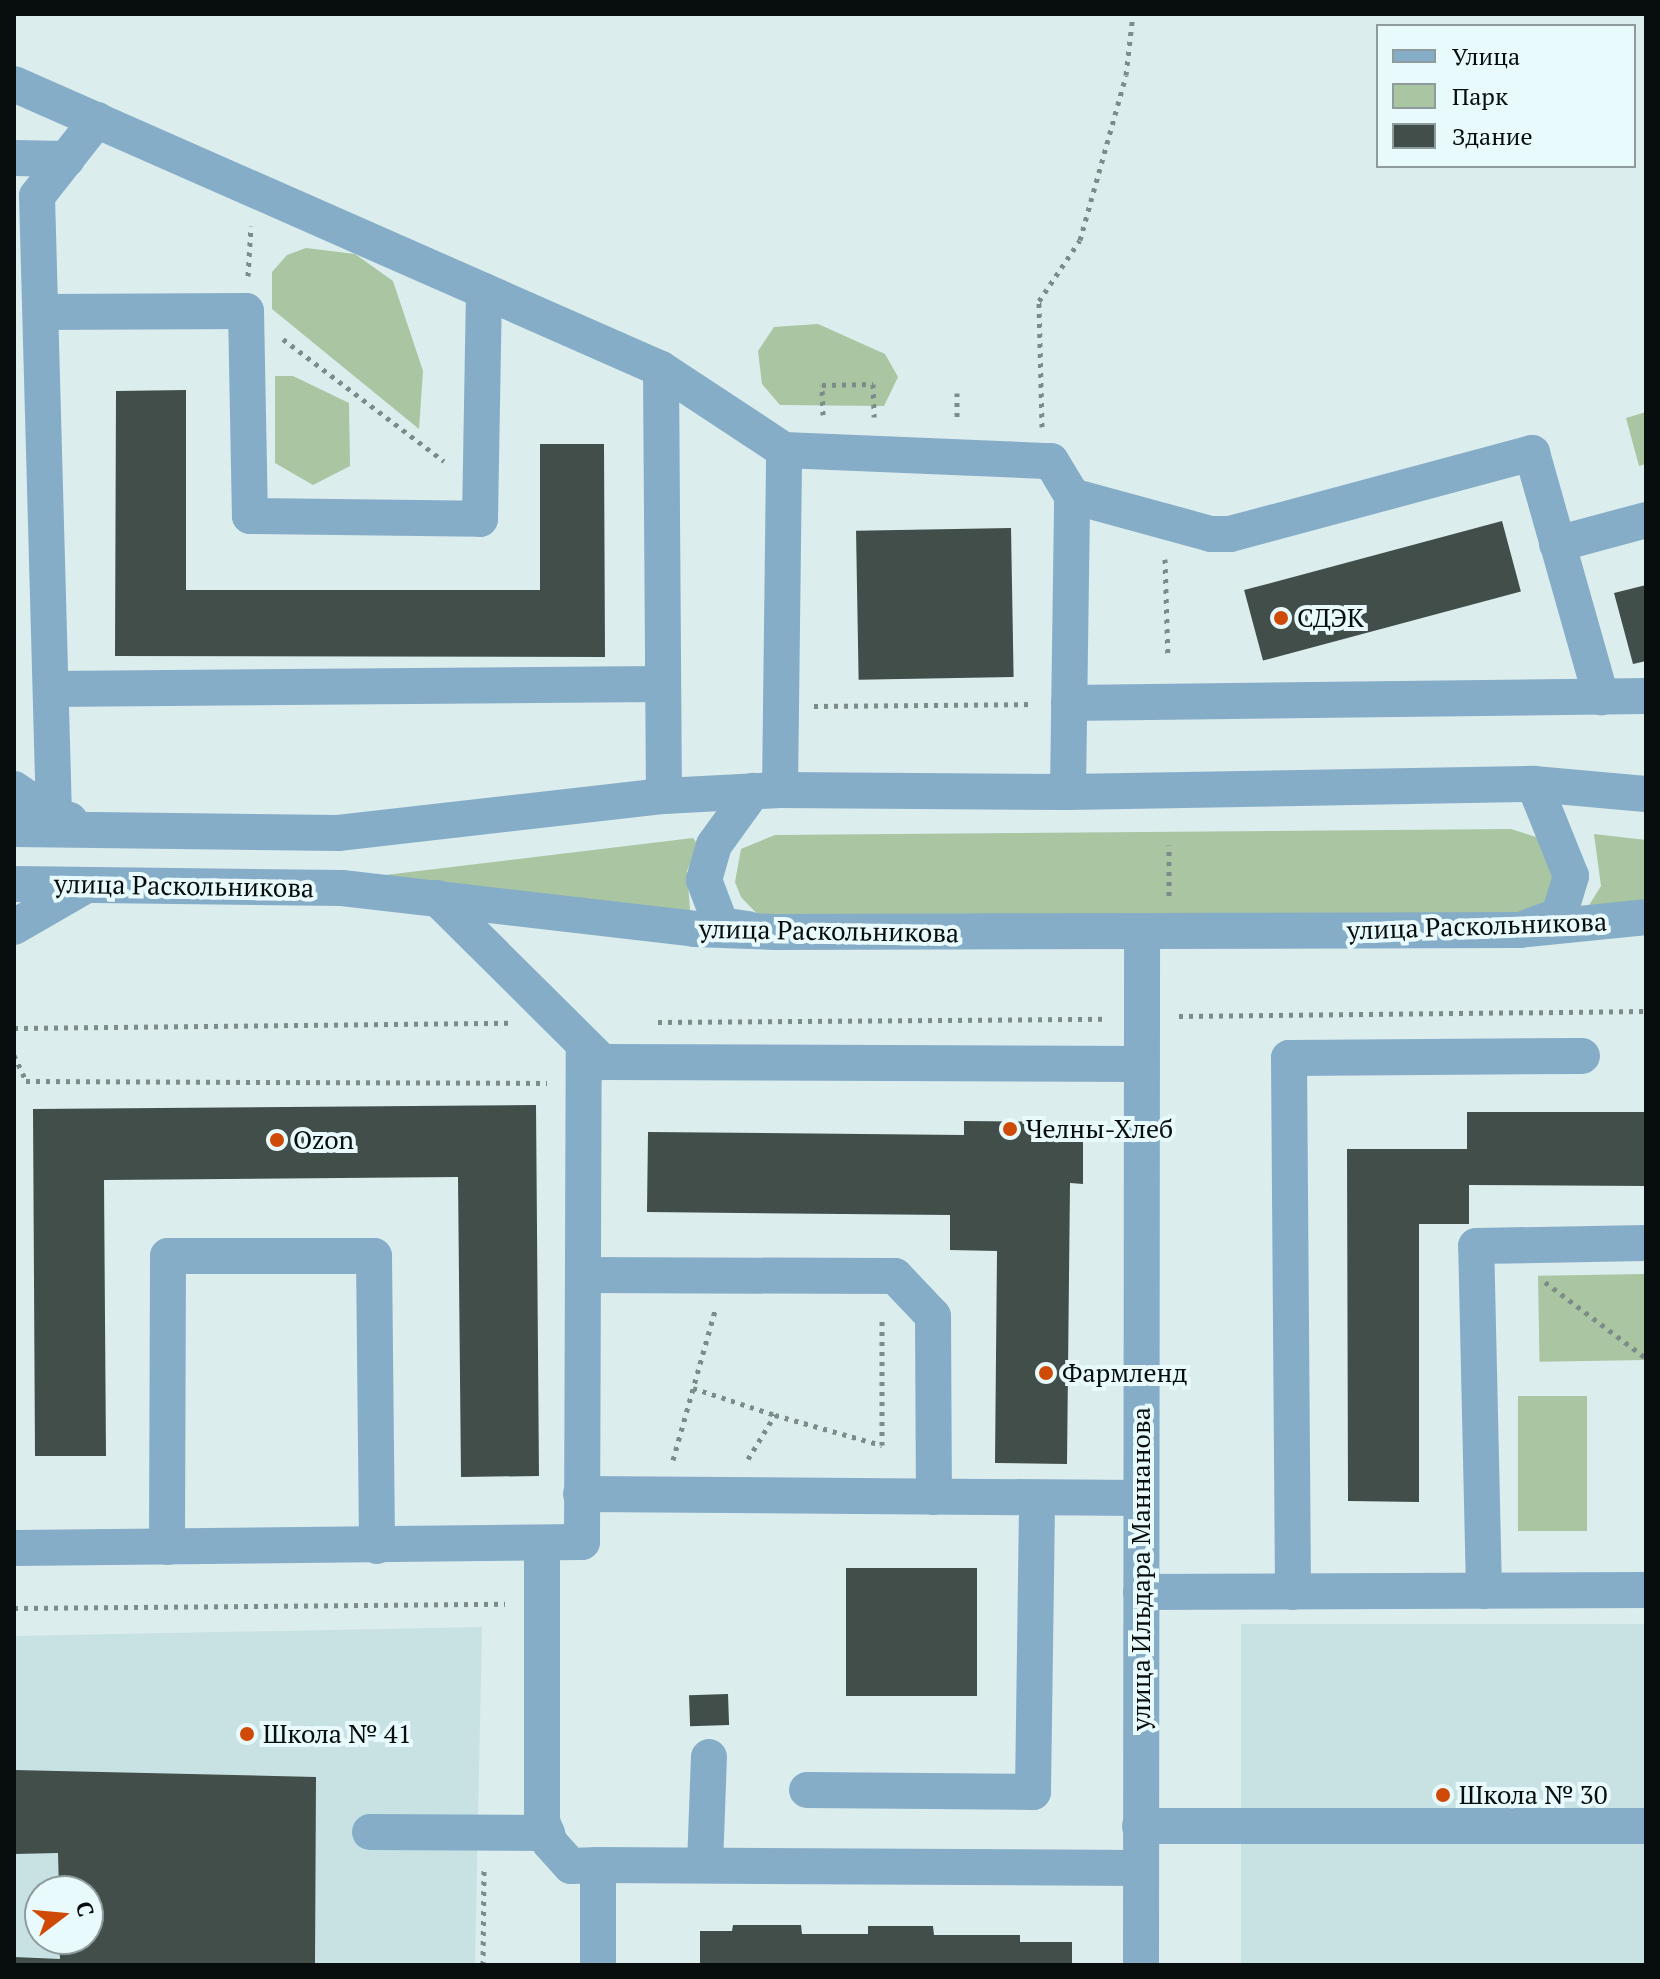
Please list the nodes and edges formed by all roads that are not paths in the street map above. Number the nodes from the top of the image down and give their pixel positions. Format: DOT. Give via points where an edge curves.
graph roads {
  1 [pos="14,84"];
  2 [pos="97,120"];
  3 [pos="14,158"];
  4 [pos="67,159"];
  5 [pos="484,291"];
  6 [pos="42,312"];
  7 [pos="661,369"];
  8 [pos="784,450"];
  9 [pos="1072,496"];
  10 [pos="1646,520"];
  11 [pos="1557,544"];
  12 [pos="660,684"];
  13 [pos="51,689"];
  14 [pos="1646,696"];
  15 [pos="1601,697"];
  16 [pos="1069,703"];
  17 [pos="1534,784"];
  18 [pos="14,789"];
  19 [pos="767,791"];
  20 [pos="1068,792"];
  21 [pos="1646,794"];
  22 [pos="664,796"];
  23 [pos="54,816"];
  24 [pos="103,827"];
  25 [pos="14,829"];
  26 [pos="14,884"];
  27 [pos="88,884"];
  28 [pos="437,898"];
  29 [pos="1646,917"];
  30 [pos="14,927"];
  31 [pos="1519,930"];
  32 [pos="775,932"];
  33 [pos="1142,933"];
  34 [pos="584,1046"];
  35 [pos="1582,1056"];
  36 [pos="1141,1064"];
  37 [pos="1646,1243"];
  38 [pos="583,1275"];
  39 [pos="581,1494"];
  40 [pos="934,1497"];
  41 [pos="1037,1498"];
  42 [pos="1141,1498"];
  43 [pos="542,1545"];
  44 [pos="377,1546"];
  45 [pos="167,1547"];
  46 [pos="14,1548"];
  47 [pos="1646,1590"];
  48 [pos="1484,1591"];
  49 [pos="1141,1592"];
  50 [pos="1293,1592"];
  51 [pos="709,1757"];
  52 [pos="807,1790"];
  53 [pos="1140,1826"];
  54 [pos="1646,1826"];
  55 [pos="370,1832"];
  56 [pos="547,1833"];
  57 [pos="598,1865"];
  58 [pos="705,1865"];
  59 [pos="1141,1868"];
  60 [pos="598,1965"];
  61 [pos="1141,1965"];
  1 -- 2 [label="street"];
  2 -- 4 [label="street"];
  2 -- 5 [label="street"];
  3 -- 4 [label="street"];
  4 -- 6 [label="street" via="37,196"];
  5 -- 6 [label="street" via="480,519 250,516 246,311"];
  5 -- 7 [label="street"];
  6 -- 13 [label="street"];
  7 -- 8 [label="street"];
  7 -- 12 [label="street"];
  8 -- 9 [label="street" via="1051,461"];
  8 -- 19 [label="street" via="779,707"];
  9 -- 11 [label="street" via="1211,534 1230,534 1532,453"];
  9 -- 16 [label="street"];
  10 -- 11 [label="street"];
  11 -- 15 [label="street"];
  12 -- 13 [label="street"];
  12 -- 22 [label="street"];
  13 -- 23 [label="street"];
  14 -- 15 [label="street"];
  15 -- 16 [label="street"];
  16 -- 20 [label="street"];
  17 -- 20 [label="street"];
  17 -- 21 [label="street"];
  17 -- 31 [label="street" via="1571,876 1559,916"];
  18 -- 23 [label="street"];
  19 -- 20 [label="street"];
  19 -- 22 [label="street"];
  19 -- 32 [label="street" via="714,845 704,880 721,925"];
  22 -- 24 [label="street" via="338,833"];
  23 -- 24 [label="street"];
  24 -- 25 [label="street"];
  26 -- 27 [label="street, улица Раскольникова"];
  27 -- 28 [label="street, улица Раскольникова" via="342,888"];
  27 -- 30 [label="street"];
  28 -- 32 [label="street, улица Раскольникова" via="694,929"];
  28 -- 34 [label="street"];
  29 -- 31 [label="street, улица Раскольникова"];
  31 -- 33 [label="street, улица Раскольникова"];
  32 -- 33 [label="street, улица Раскольникова"];
  33 -- 36 [label="street, улица Ильдара Маннанова"];
  34 -- 36 [label="street" via="602,1062"];
  34 -- 38 [label="street"];
  35 -- 50 [label="street" via="1289,1058"];
  36 -- 42 [label="street, улица Ильдара Маннанова"];
  37 -- 48 [label="street" via="1476,1246"];
  38 -- 39 [label="street"];
  38 -- 40 [label="street" via="895,1276 933,1316"];
  39 -- 40 [label="street"];
  39 -- 43 [label="street" via="582,1542"];
  40 -- 41 [label="street"];
  41 -- 42 [label="street"];
  41 -- 52 [label="street" via="1033,1792"];
  42 -- 49 [label="street, улица Ильдара Маннанова"];
  43 -- 44 [label="street"];
  43 -- 56 [label="street"];
  44 -- 45 [label="street"];
  44 -- 45 [label="street" via="374,1256 168,1256"];
  45 -- 46 [label="street"];
  47 -- 48 [label="street"];
  48 -- 50 [label="street"];
  49 -- 50 [label="street"];
  49 -- 53 [label="street, улица Ильдара Маннанова"];
  51 -- 58 [label="street"];
  53 -- 54 [label="street"];
  53 -- 59 [label="street, улица Ильдара Маннанова"];
  55 -- 56 [label="street"];
  56 -- 57 [label="street" via="571,1866"];
  57 -- 58 [label="street"];
  57 -- 60 [label="street"];
  58 -- 59 [label="street"];
  59 -- 61 [label="street, улица Ильдара Маннанова"];
}
